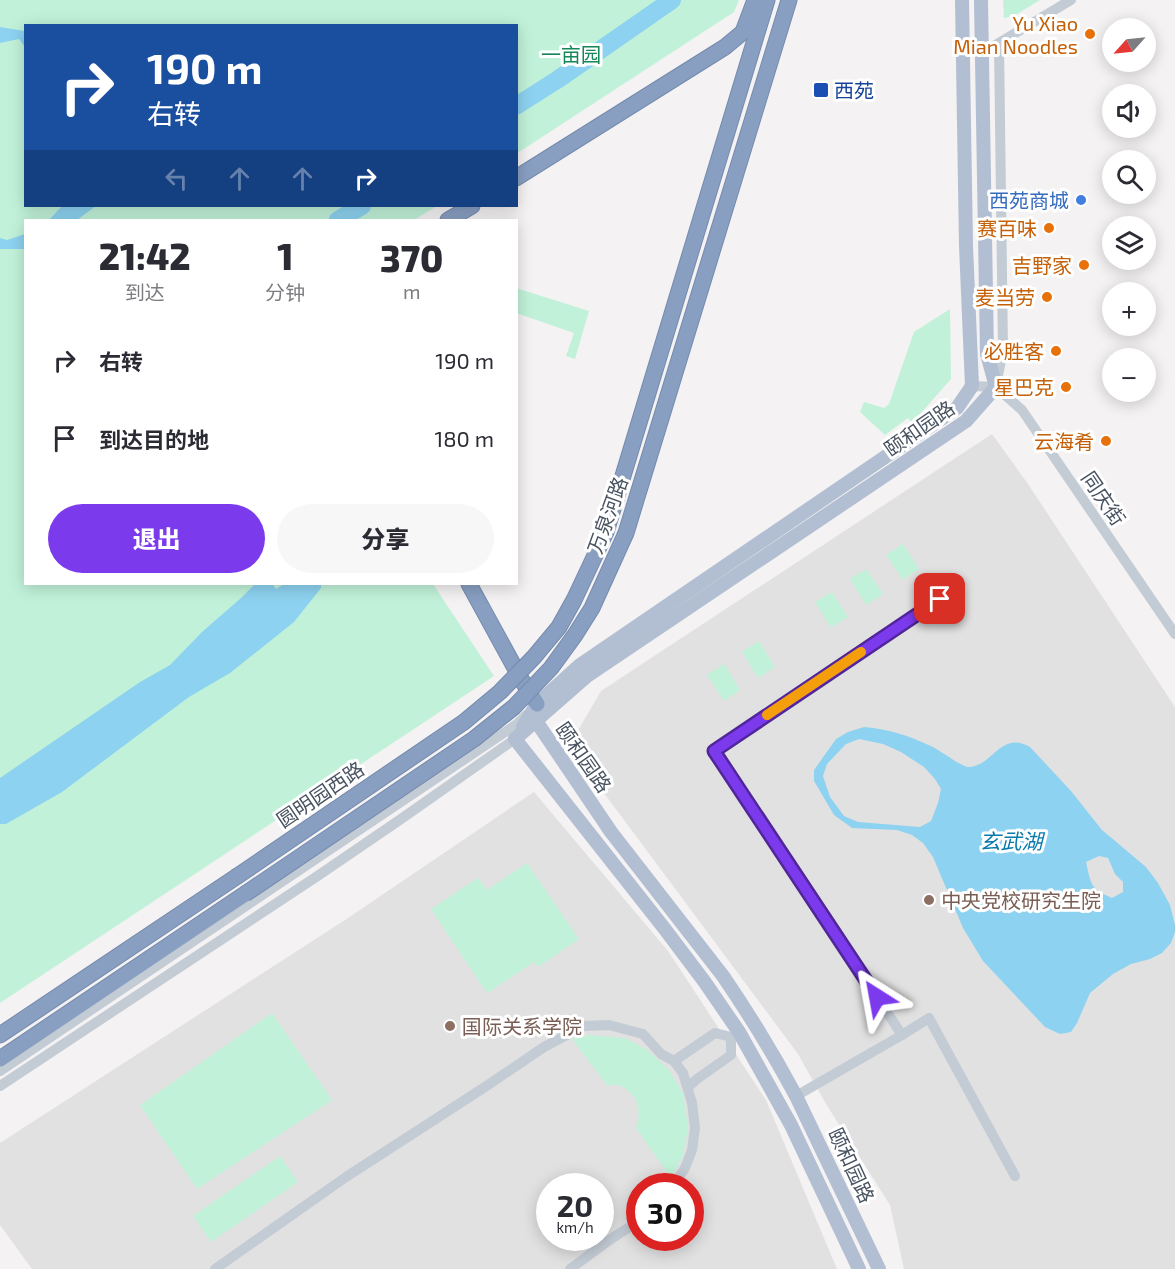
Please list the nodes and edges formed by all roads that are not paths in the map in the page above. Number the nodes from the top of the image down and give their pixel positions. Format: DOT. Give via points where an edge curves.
graph roads {
  1 [pos="755,0"];
  2 [pos="768,0"];
  3 [pos="789,0"];
  4 [pos="962,0"];
  5 [pos="981,0"];
  6 [pos="1071,0"];
  7 [pos="999,43"];
  8 [pos="982,53"];
  9 [pos="518,177"];
  10 [pos="470,207"];
  11 [pos="450,219"];
  12 [pos="972,386"];
  13 [pos="996,387"];
  14 [pos="606,532"];
  15 [pos="470,585"];
  16 [pos="959,586"];
  17 [pos="1175,634"];
  18 [pos="537,704"];
  19 [pos="536,722"];
  20 [pos="515,739"];
  21 [pos="735,1034"];
  22 [pos="0,1035"];
  23 [pos="902,1035"];
  24 [pos="0,1059"];
  25 [pos="674,1061"];
  26 [pos="0,1071"];
  27 [pos="0,1086"];
  28 [pos="688,1087"];
  29 [pos="796,1096"];
  30 [pos="682,1173"];
  31 [pos="1015,1176"];
  32 [pos="626,1230"];
  33 [pos="215,1269"];
  34 [pos="570,1269"];
  35 [pos="859,1269"];
  36 [pos="879,1269"];
  1 -- 9 [label="highway" via="743,32 725,47"];
  2 -- 14 [label="highway, 万泉河路"];
  3 -- 24 [label="highway, 万泉河路, bridge" via="626,533 592,608 551,668 514,707 474,739"];
  4 -- 12 [label="main road, 颐和园路"];
  5 -- 8 [label="main road"];
  6 -- 7 [label="street"];
  7 -- 8 [label="street"];
  7 -- 13 [label="street" via="1003,352"];
  8 -- 13 [label="main road" via="987,354"];
  10 -- 11 [label="highway"];
  12 -- 13 [label="street"];
  12 -- 18 [label="main road, 颐和园路" via="957,408 580,665"];
  13 -- 17 [label="street, 同庆街" via="1022,410"];
  13 -- 19 [label="main road, 颐和园路" via="966,421 587,676"];
  14 -- 22 [label="highway, 圆明园西路, bridge" via="559,627 500,692 464,722"];
  15 -- 18 [label="highway"];
  16 -- 23 [label="street" via="714,751"];
  18 -- 19 [label="main road"];
  18 -- 20 [label="main road, 颐和园路"];
  18 -- 26 [label="street" via="517,724"];
  19 -- 20 [label="main road"];
  19 -- 29 [label="main road, 颐和园路" via="611,832 723,976"];
  20 -- 21 [label="main road, 颐和园路" via="704,981"];
  20 -- 27 [label="street" via="319,875"];
  21 -- 25 [label="street" via="715,1033"];
  21 -- 28 [label="street" via="731,1055"];
  21 -- 35 [label="main road, 颐和园路" via="791,1125"];
  23 -- 29 [label="street"];
  23 -- 31 [label="street" via="929,1018"];
  25 -- 28 [label="street"];
  25 -- 33 [label="street" via="661,1054 643,1034 609,1025 584,1026 544,1047 346,1177"];
  28 -- 30 [label="street" via="695,1128 692,1150"];
  29 -- 36 [label="main road, 颐和园路"];
  32 -- 34 [label="street"];
}
